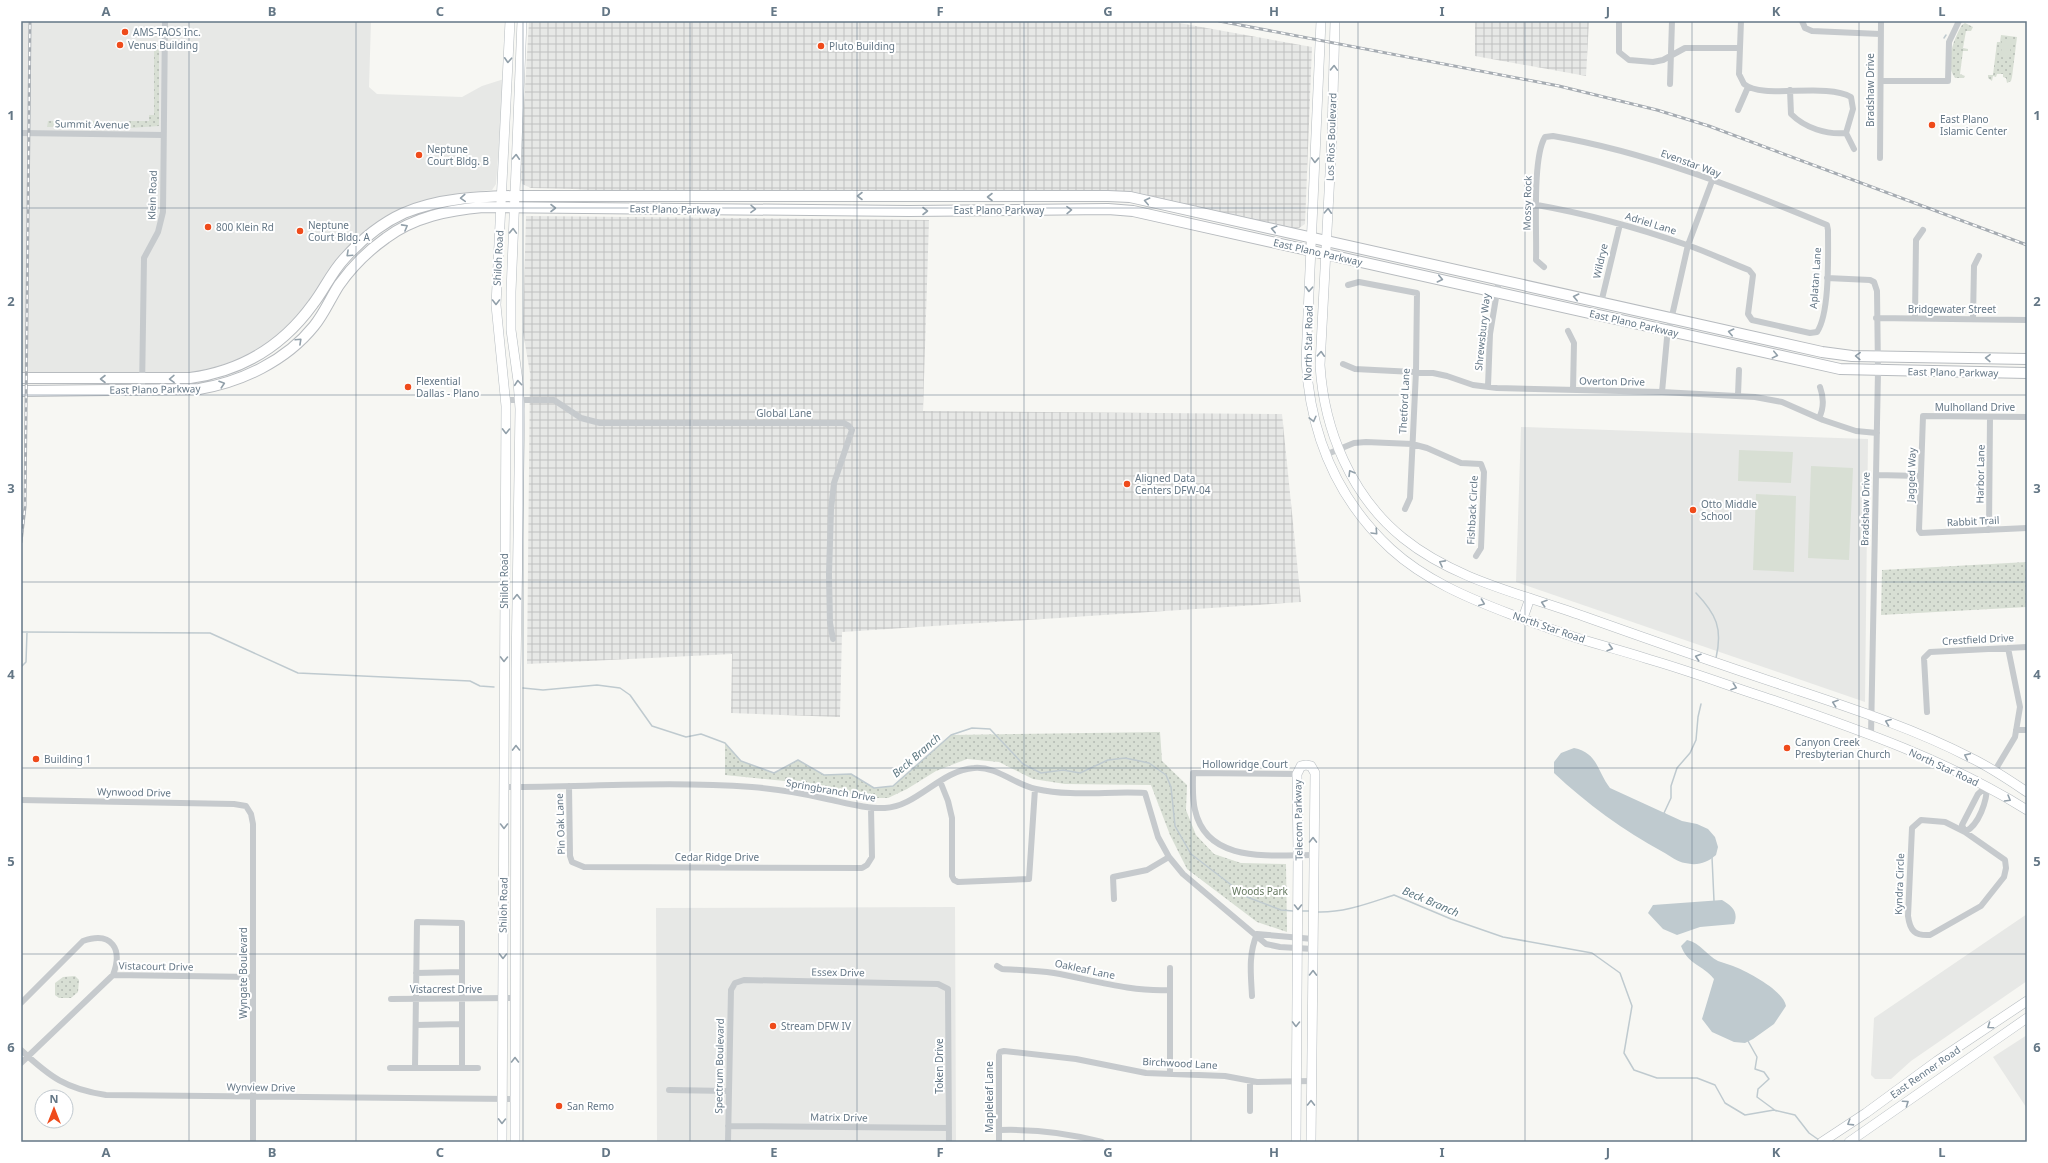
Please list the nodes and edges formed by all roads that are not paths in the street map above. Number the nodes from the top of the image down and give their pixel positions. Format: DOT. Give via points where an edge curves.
graph roads {
  1 [pos="165,21"];
  2 [pos="510,21"];
  3 [pos="522,21"];
  4 [pos="1321,21"];
  5 [pos="1336,21"];
  6 [pos="1619,21"];
  7 [pos="1672,21"];
  8 [pos="1741,21"];
  9 [pos="1802,21"];
  10 [pos="1881,21"];
  11 [pos="1959,21"];
  12 [pos="1880,34"];
  13 [pos="1739,48"];
  14 [pos="1671,56"];
  15 [pos="1881,81"];
  16 [pos="1670,84"];
  17 [pos="506,88"];
  18 [pos="1748,88"];
  19 [pos="519,89"];
  20 [pos="1790,90"];
  21 [pos="1738,110"];
  22 [pos="21,133"];
  23 [pos="1846,133"];
  24 [pos="1316,134"];
  25 [pos="163,135"];
  26 [pos="1332,135"];
  27 [pos="1545,137"];
  28 [pos="1854,149"];
  29 [pos="1880,158"];
  30 [pos="1712,181"];
  31 [pos="502,196"];
  32 [pos="514,196"];
  33 [pos="645,196"];
  34 [pos="727,196"];
  35 [pos="909,196"];
  36 [pos="1108,196"];
  37 [pos="1011,197"];
  38 [pos="1537,205"];
  39 [pos="501,207"];
  40 [pos="514,207"];
  41 [pos="645,208"];
  42 [pos="727,209"];
  43 [pos="1108,209"];
  44 [pos="1010,210"];
  45 [pos="909,211"];
  46 [pos="1203,212"];
  47 [pos="1620,224"];
  48 [pos="1200,225"];
  49 [pos="1827,225"];
  50 [pos="380,228"];
  51 [pos="1923,230"];
  52 [pos="386,237"];
  53 [pos="1312,237"];
  54 [pos="1327,241"];
  55 [pos="1688,245"];
  56 [pos="1311,250"];
  57 [pos="1326,254"];
  58 [pos="1979,256"];
  59 [pos="1410,260"];
  60 [pos="1544,267"];
  61 [pos="1407,272"];
  62 [pos="1827,278"];
  63 [pos="1499,280"];
  64 [pos="1348,285"];
  65 [pos="1496,292"];
  66 [pos="1601,302"];
  67 [pos="1671,318"];
  68 [pos="1876,318"];
  69 [pos="1915,318"];
  70 [pos="1973,318"];
  71 [pos="2027,320"];
  72 [pos="1668,330"];
  73 [pos="1568,331"];
  74 [pos="1817,332"];
  75 [pos="262,354"];
  76 [pos="1878,357"];
  77 [pos="2027,359"];
  78 [pos="268,364"];
  79 [pos="1343,364"];
  80 [pos="1739,370"];
  81 [pos="1416,371"];
  82 [pos="1878,371"];
  83 [pos="2027,373"];
  84 [pos="1321,376"];
  85 [pos="21,378"];
  86 [pos="1307,378"];
  87 [pos="142,379"];
  88 [pos="1488,386"];
  89 [pos="1820,387"];
  90 [pos="142,390"];
  91 [pos="1573,390"];
  92 [pos="21,391"];
  93 [pos="1662,392"];
  94 [pos="1738,395"];
  95 [pos="519,399"];
  96 [pos="506,400"];
  97 [pos="1923,416"];
  98 [pos="1990,417"];
  99 [pos="2027,417"];
  100 [pos="1818,418"];
  101 [pos="1877,433"];
  102 [pos="1412,444"];
  103 [pos="1338,449"];
  104 [pos="1325,455"];
  105 [pos="1876,475"];
  106 [pos="1921,476"];
  107 [pos="504,492"];
  108 [pos="519,492"];
  109 [pos="1404,509"];
  110 [pos="2027,528"];
  111 [pos="1989,530"];
  112 [pos="1921,533"];
  113 [pos="1476,556"];
  114 [pos="1530,598"];
  115 [pos="1522,618"];
  116 [pos="504,636"];
  117 [pos="516,636"];
  118 [pos="833,639"];
  119 [pos="1659,644"];
  120 [pos="2027,647"];
  121 [pos="2008,648"];
  122 [pos="1654,661"];
  123 [pos="1927,712"];
  124 [pos="1872,716"];
  125 [pos="2016,730"];
  126 [pos="2027,730"];
  127 [pos="1871,736"];
  128 [pos="1994,772"];
  129 [pos="1297,774"];
  130 [pos="940,781"];
  131 [pos="569,786"];
  132 [pos="1987,786"];
  133 [pos="504,787"];
  134 [pos="516,787"];
  135 [pos="1035,789"];
  136 [pos="2027,792"];
  137 [pos="21,800"];
  138 [pos="246,806"];
  139 [pos="871,808"];
  140 [pos="2027,810"];
  141 [pos="1965,832"];
  142 [pos="1298,855"];
  143 [pos="1313,855"];
  144 [pos="1169,856"];
  145 [pos="572,862"];
  146 [pos="1114,899"];
  147 [pos="504,907"];
  148 [pos="516,907"];
  149 [pos="1256,934"];
  150 [pos="1298,934"];
  151 [pos="1274,935"];
  152 [pos="1313,939"];
  153 [pos="1272,945"];
  154 [pos="1297,948"];
  155 [pos="1313,949"];
  156 [pos="997,966"];
  157 [pos="1170,968"];
  158 [pos="462,972"];
  159 [pos="416,973"];
  160 [pos="113,975"];
  161 [pos="253,977"];
  162 [pos="948,989"];
  163 [pos="731,990"];
  164 [pos="1170,990"];
  165 [pos="1252,996"];
  166 [pos="502,998"];
  167 [pos="515,998"];
  168 [pos="391,999"];
  169 [pos="416,999"];
  170 [pos="462,999"];
  171 [pos="21,1003"];
  172 [pos="2025,1005"];
  173 [pos="2027,1018"];
  174 [pos="462,1024"];
  175 [pos="416,1025"];
  176 [pos="21,1050"];
  177 [pos="1000,1052"];
  178 [pos="28,1056"];
  179 [pos="21,1063"];
  180 [pos="390,1068"];
  181 [pos="415,1068"];
  182 [pos="462,1068"];
  183 [pos="478,1068"];
  184 [pos="1170,1074"];
  185 [pos="1250,1081"];
  186 [pos="1296,1081"];
  187 [pos="1312,1081"];
  188 [pos="669,1090"];
  189 [pos="728,1091"];
  190 [pos="253,1097"];
  191 [pos="503,1099"];
  192 [pos="515,1099"];
  193 [pos="1250,1111"];
  194 [pos="1866,1113"];
  195 [pos="728,1126"];
  196 [pos="1874,1126"];
  197 [pos="949,1128"];
  198 [pos="1000,1130"];
  199 [pos="1080,1139"];
  200 [pos="253,1142"];
  201 [pos="502,1142"];
  202 [pos="515,1142"];
  203 [pos="728,1142"];
  204 [pos="949,1142"];
  205 [pos="999,1142"];
  206 [pos="1102,1142"];
  207 [pos="1296,1142"];
  208 [pos="1311,1142"];
  209 [pos="1822,1142"];
  210 [pos="1849,1142"];
  1 -- 25 [label="street, Klein Road"];
  2 -- 17 [label="main road, Shiloh Road, one-way"];
  3 -- 19 [label="main road, Shiloh Road"];
  4 -- 24 [label="main road, Los Rios Boulevard"];
  26 -- 5 [label="main road, Los Rios Boulevard, one-way"];
  6 -- 14 [label="street" via="1619,52 1623,57 1653,62"];
  7 -- 14 [label="street"];
  8 -- 13 [label="street"];
  9 -- 12 [label="street" via="1805,28 1812,31"];
  10 -- 12 [label="street, Bradshaw Drive"];
  11 -- 15 [label="street" via="1949,42 1948,81"];
  12 -- 15 [label="street, Bradshaw Drive"];
  13 -- 14 [label="street" via="1685,48"];
  13 -- 18 [label="street" via="1740,79"];
  14 -- 16 [label="street"];
  15 -- 29 [label="street, Bradshaw Drive"];
  17 -- 19 [label="main road"];
  17 -- 31 [label="main road, Shiloh Road"];
  18 -- 20 [label="street"];
  18 -- 21 [label="street"];
  32 -- 19 [label="main road, Shiloh Road, one-way"];
  20 -- 23 [label="street" via="1791,114 1798,120 1829,133"];
  20 -- 23 [label="street" via="1838,92 1851,97 1853,109"];
  22 -- 25 [label="street, Summit Avenue"];
  23 -- 28 [label="street"];
  24 -- 26 [label="main road"];
  24 -- 53 [label="main road, Los Rios Boulevard, one-way"];
  25 -- 87 [label="street, Klein Road" via="162,220 144,258"];
  54 -- 26 [label="main road, Los Rios Boulevard, one-way"];
  27 -- 30 [label="street, Evenstar Way" via="1574,139 1633,153"];
  27 -- 38 [label="street, Mossy Rock" via="1541,144 1538,165"];
  30 -- 49 [label="street, Evenstar Way"];
  30 -- 55 [label="street"];
  31 -- 32 [label="main road, East Plano Parkway"];
  31 -- 39 [label="main road, Shiloh Road"];
  31 -- 50 [label="main road, East Plano Parkway, one-way" via="456,198 437,202 403,214"];
  32 -- 33 [label="main road, East Plano Parkway"];
  32 -- 40 [label="main road, Shiloh Road"];
  33 -- 34 [label="main road, East Plano Parkway"];
  33 -- 41 [label="main road"];
  35 -- 34 [label="main road, East Plano Parkway, one-way"];
  34 -- 42 [label="main road"];
  37 -- 35 [label="main road, East Plano Parkway, one-way"];
  35 -- 45 [label="main road"];
  36 -- 37 [label="main road, East Plano Parkway"];
  36 -- 43 [label="main road"];
  46 -- 36 [label="main road, East Plano Parkway, one-way" via="1140,199"];
  37 -- 44 [label="main road"];
  38 -- 47 [label="street, Adriel Lane"];
  38 -- 60 [label="street, Mossy Rock" via="1536,260"];
  39 -- 40 [label="main road, East Plano Parkway"];
  52 -- 39 [label="main road, East Plano Parkway, one-way" via="412,223 438,214"];
  39 -- 96 [label="main road, Shiloh Road, one-way" via="496,305"];
  40 -- 41 [label="main road, East Plano Parkway, one-way"];
  95 -- 40 [label="main road, Shiloh Road, one-way" via="511,330"];
  41 -- 42 [label="main road, East Plano Parkway"];
  42 -- 45 [label="main road, East Plano Parkway, one-way"];
  44 -- 43 [label="main road, East Plano Parkway, one-way"];
  43 -- 48 [label="main road, East Plano Parkway" via="1133,211"];
  45 -- 44 [label="main road, East Plano Parkway, one-way"];
  46 -- 48 [label="main road"];
  53 -- 46 [label="main road, East Plano Parkway, one-way"];
  47 -- 55 [label="street, Adriel Lane"];
  47 -- 66 [label="street, Wildrye"];
  48 -- 56 [label="main road, East Plano Parkway"];
  49 -- 62 [label="street, Aplatan Lane"];
  50 -- 52 [label="main road"];
  50 -- 75 [label="main road, East Plano Parkway, one-way" via="344,259 299,323"];
  51 -- 69 [label="street" via="1916,240"];
  78 -- 52 [label="main road, East Plano Parkway, one-way" via="304,337 354,267"];
  53 -- 54 [label="main road, East Plano Parkway"];
  53 -- 56 [label="main road, North Star Road"];
  54 -- 57 [label="main road, Los Rios Boulevard"];
  54 -- 59 [label="main road, East Plano Parkway"];
  55 -- 67 [label="street"];
  55 -- 74 [label="street, Adriel Lane" via="1749,270 1753,275 1748,314 1752,320 1810,333"];
  56 -- 57 [label="main road, East Plano Parkway"];
  56 -- 86 [label="main road, North Star Road, one-way"];
  57 -- 61 [label="main road, East Plano Parkway"];
  84 -- 57 [label="main road, North Star Road, one-way"];
  58 -- 70 [label="street" via="1974,266"];
  59 -- 61 [label="main road"];
  59 -- 63 [label="main road, East Plano Parkway"];
  61 -- 65 [label="main road, East Plano Parkway, one-way"];
  62 -- 68 [label="street, Bradshaw Drive" via="1864,279 1874,282 1877,291"];
  62 -- 74 [label="street, Aplatan Lane" via="1823,311"];
  63 -- 65 [label="street, Shrewsbury Way"];
  66 -- 63 [label="main road, East Plano Parkway, one-way"];
  64 -- 81 [label="street, Thetford Lane" via="1359,282 1417,294"];
  65 -- 72 [label="main road, East Plano Parkway"];
  65 -- 88 [label="street, Shrewsbury Way" via="1490,334"];
  66 -- 67 [label="main road, East Plano Parkway"];
  67 -- 72 [label="street"];
  76 -- 67 [label="main road, East Plano Parkway, one-way" via="1822,352"];
  68 -- 69 [label="street, Bridgewater Street"];
  68 -- 76 [label="street, Bradshaw Drive"];
  69 -- 70 [label="street, Bridgewater Street"];
  70 -- 71 [label="street, Bridgewater Street"];
  72 -- 82 [label="main road, East Plano Parkway, one-way" via="1834,367"];
  72 -- 93 [label="street"];
  73 -- 91 [label="street" via="1574,343"];
  75 -- 78 [label="main road"];
  75 -- 87 [label="main road, East Plano Parkway, one-way" via="214,375"];
  77 -- 76 [label="main road, East Plano Parkway, one-way"];
  76 -- 82 [label="street, Bradshaw Drive"];
  90 -- 78 [label="main road, East Plano Parkway, one-way" via="199,390 220,386"];
  79 -- 81 [label="street, Overton Drive" via="1355,369"];
  80 -- 94 [label="street"];
  81 -- 88 [label="street, Overton Drive"];
  81 -- 102 [label="street, Thetford Lane"];
  82 -- 83 [label="main road, East Plano Parkway"];
  82 -- 101 [label="street, Bradshaw Drive"];
  84 -- 86 [label="main road"];
  84 -- 103 [label="main road, North Star Road" via="1326,410"];
  87 -- 85 [label="main road, East Plano Parkway, one-way"];
  86 -- 104 [label="main road, North Star Road, one-way" via="1313,417"];
  87 -- 90 [label="street, Klein Road"];
  88 -- 91 [label="street, Overton Drive"];
  89 -- 100 [label="street" via="1823,404"];
  90 -- 92 [label="main road, East Plano Parkway"];
  91 -- 93 [label="street, Overton Drive"];
  93 -- 94 [label="street, Overton Drive"];
  94 -- 100 [label="street, Overton Drive" via="1782,402"];
  95 -- 96 [label="street, Global Lane"];
  95 -- 108 [label="main road, Shiloh Road"];
  95 -- 118 [label="street, Global Lane" via="554,400 581,418 600,423 844,423 849,426 852,430 834,483 831,509 829,574 830,623"];
  96 -- 107 [label="main road, Shiloh Road, one-way"];
  97 -- 98 [label="street, Mulholland Drive"];
  97 -- 106 [label="street, Jagged Way"];
  98 -- 99 [label="street, Mulholland Drive"];
  98 -- 111 [label="street, Harbor Lane"];
  100 -- 101 [label="street, Overton Drive" via="1856,430"];
  101 -- 105 [label="street, Bradshaw Drive"];
  102 -- 103 [label="street" via="1366,442"];
  102 -- 109 [label="street, Thetford Lane" via="1410,498"];
  102 -- 113 [label="street, Fishback Circle" via="1462,463 1481,464 1484,472 1481,548"];
  103 -- 104 [label="street"];
  114 -- 103 [label="main road, North Star Road, one-way" via="1459,572 1403,538 1370,503"];
  104 -- 115 [label="main road, North Star Road, one-way" via="1354,506 1392,550 1420,572 1445,586"];
  105 -- 106 [label="street"];
  105 -- 124 [label="street, Bradshaw Drive"];
  106 -- 112 [label="street, Jagged Way"];
  107 -- 108 [label="main road"];
  107 -- 116 [label="main road, Shiloh Road"];
  117 -- 108 [label="main road, Shiloh Road, one-way"];
  110 -- 111 [label="street, Rabbit Trail"];
  111 -- 112 [label="street, Rabbit Trail"];
  114 -- 115 [label="main road"];
  119 -- 114 [label="main road, North Star Road, one-way"];
  115 -- 122 [label="main road, North Star Road, one-way" via="1573,637"];
  116 -- 117 [label="main road"];
  116 -- 133 [label="main road, Shiloh Road, one-way"];
  134 -- 117 [label="main road, Shiloh Road, one-way"];
  119 -- 122 [label="main road"];
  124 -- 119 [label="main road, North Star Road, one-way"];
  120 -- 121 [label="street, Crestfield Drive"];
  121 -- 123 [label="street, Crestfield Drive" via="1930,652 1924,658"];
  121 -- 125 [label="street" via="2020,707"];
  122 -- 127 [label="main road, North Star Road, one-way" via="1828,719"];
  124 -- 127 [label="street, Bradshaw Drive"];
  128 -- 124 [label="main road, North Star Road, one-way" via="1958,752"];
  125 -- 126 [label="street"];
  125 -- 128 [label="street" via="2015,737"];
  127 -- 132 [label="main road, North Star Road" via="1934,760"];
  128 -- 132 [label="main road"];
  128 -- 136 [label="main road, North Star Road"];
  129 -- 142 [label="main road, Telecom Parkway"];
  129 -- 142 [label="street, Hollowridge Court" via="1193,773 1195,811 1203,829 1216,843 1233,852"];
  143 -- 129 [label="main road, Telecom Parkway, one-way" via="1315,773 1306,765 1301,766"];
  130 -- 135 [label="street, Springbranch Drive" via="964,770 984,768"];
  130 -- 135 [label="street" via="952,818 952,879 958,882 1029,879"];
  130 -- 139 [label="street, Springbranch Drive" via="895,807"];
  131 -- 134 [label="street, Springbranch Drive"];
  131 -- 139 [label="street, Springbranch Drive" via="666,784 754,788 802,793"];
  131 -- 145 [label="street, Pin Oak Lane"];
  132 -- 140 [label="main road, North Star Road, one-way"];
  132 -- 141 [label="street" via="1987,798 1971,829"];
  132 -- 141 [label="street" via="1978,794 1962,825"];
  133 -- 134 [label="street, Springbranch Drive"];
  133 -- 147 [label="main road, Shiloh Road, one-way"];
  134 -- 148 [label="main road, Shiloh Road"];
  135 -- 144 [label="street, Springbranch Drive" via="1076,793 1145,793 1158,836"];
  137 -- 138 [label="street, Wynwood Drive" via="177,802"];
  138 -- 161 [label="street, Wyngate Boulevard" via="252,814 253,824"];
  139 -- 145 [label="street, Cedar Ridge Drive" via="872,857 862,868 584,867"];
  141 -- 141 [label="street, Kyndra Circle" via="1945,822 1921,820 1912,828 1908,916 1912,932 1920,936 1930,935 1981,906 2004,877 2005,860"];
  142 -- 143 [label="street"];
  142 -- 150 [label="main road, Telecom Parkway, one-way"];
  143 -- 152 [label="main road, Telecom Parkway"];
  144 -- 146 [label="street" via="1146,870 1113,878"];
  144 -- 149 [label="street, Springbranch Drive" via="1183,874"];
  147 -- 148 [label="main road"];
  147 -- 166 [label="main road, Shiloh Road, one-way"];
  148 -- 167 [label="main road, Shiloh Road"];
  149 -- 151 [label="street"];
  149 -- 153 [label="street, Springbranch Drive" via="1266,944"];
  149 -- 165 [label="street" via="1251,947"];
  150 -- 151 [label="street"];
  150 -- 152 [label="street"];
  150 -- 154 [label="main road, Telecom Parkway"];
  151 -- 153 [label="street"];
  152 -- 155 [label="main road, Telecom Parkway"];
  153 -- 154 [label="street, Springbranch Drive"];
  154 -- 155 [label="street, Springbranch Drive"];
  154 -- 186 [label="main road, Telecom Parkway, one-way"];
  187 -- 155 [label="main road, Telecom Parkway, one-way"];
  156 -- 164 [label="street, Oakleaf Lane" via="1002,970 1053,972 1123,988"];
  157 -- 164 [label="street"];
  158 -- 159 [label="street"];
  158 -- 159 [label="street" via="462,923 417,922"];
  158 -- 170 [label="street"];
  159 -- 169 [label="street"];
  160 -- 161 [label="street, Vistacourt Drive"];
  160 -- 171 [label="street" via="117,957 112,944 100,937 83,941"];
  160 -- 178 [label="street, Vistacourt Drive"];
  161 -- 190 [label="street, Wyngate Boulevard"];
  162 -- 163 [label="street, Essex Drive" via="938,984 744,980 735,983"];
  162 -- 197 [label="street, Token Drive"];
  163 -- 189 [label="street, Spectrum Boulevard"];
  164 -- 184 [label="street"];
  166 -- 167 [label="street, Vistacrest Drive"];
  166 -- 170 [label="street, Vistacrest Drive"];
  166 -- 191 [label="main road, Shiloh Road"];
  192 -- 167 [label="main road, Shiloh Road, one-way"];
  168 -- 169 [label="street, Vistacrest Drive"];
  169 -- 170 [label="street, Vistacrest Drive"];
  169 -- 175 [label="street"];
  170 -- 174 [label="street"];
  172 -- 194 [label="main road, East Renner Road, one-way" via="1937,1061"];
  196 -- 173 [label="main road, East Renner Road, one-way"];
  174 -- 175 [label="street"];
  174 -- 182 [label="street"];
  175 -- 181 [label="street"];
  176 -- 178 [label="street, Wynview Drive"];
  177 -- 184 [label="street, Birchwood Lane" via="1034,1053 1146,1073"];
  177 -- 198 [label="street, Mapleleaf Lane"];
  178 -- 179 [label="street, Vistacourt Drive"];
  178 -- 190 [label="street, Wynview Drive" via="44,1072 65,1085 84,1092 106,1095"];
  180 -- 181 [label="street"];
  181 -- 182 [label="street"];
  182 -- 183 [label="street"];
  184 -- 185 [label="street, Birchwood Lane" via="1225,1076"];
  185 -- 186 [label="street, Birchwood Lane"];
  185 -- 193 [label="street"];
  186 -- 187 [label="street, Birchwood Lane"];
  186 -- 207 [label="main road, Telecom Parkway"];
  208 -- 187 [label="main road, Telecom Parkway, one-way"];
  188 -- 189 [label="street"];
  189 -- 195 [label="street, Spectrum Boulevard"];
  190 -- 191 [label="street, Wynview Drive"];
  190 -- 200 [label="street, Wyngate Boulevard"];
  191 -- 192 [label="street, Wynview Drive"];
  191 -- 201 [label="main road, Shiloh Road, one-way"];
  192 -- 202 [label="main road, Shiloh Road"];
  194 -- 196 [label="main road"];
  194 -- 209 [label="main road, East Renner Road, one-way"];
  195 -- 197 [label="street, Matrix Drive"];
  195 -- 203 [label="street, Spectrum Boulevard"];
  196 -- 210 [label="main road, East Renner Road"];
  197 -- 204 [label="street, Token Drive"];
  198 -- 199 [label="street" via="1021,1129"];
  198 -- 205 [label="street, Mapleleaf Lane"];
  199 -- 206 [label="street"];
}
